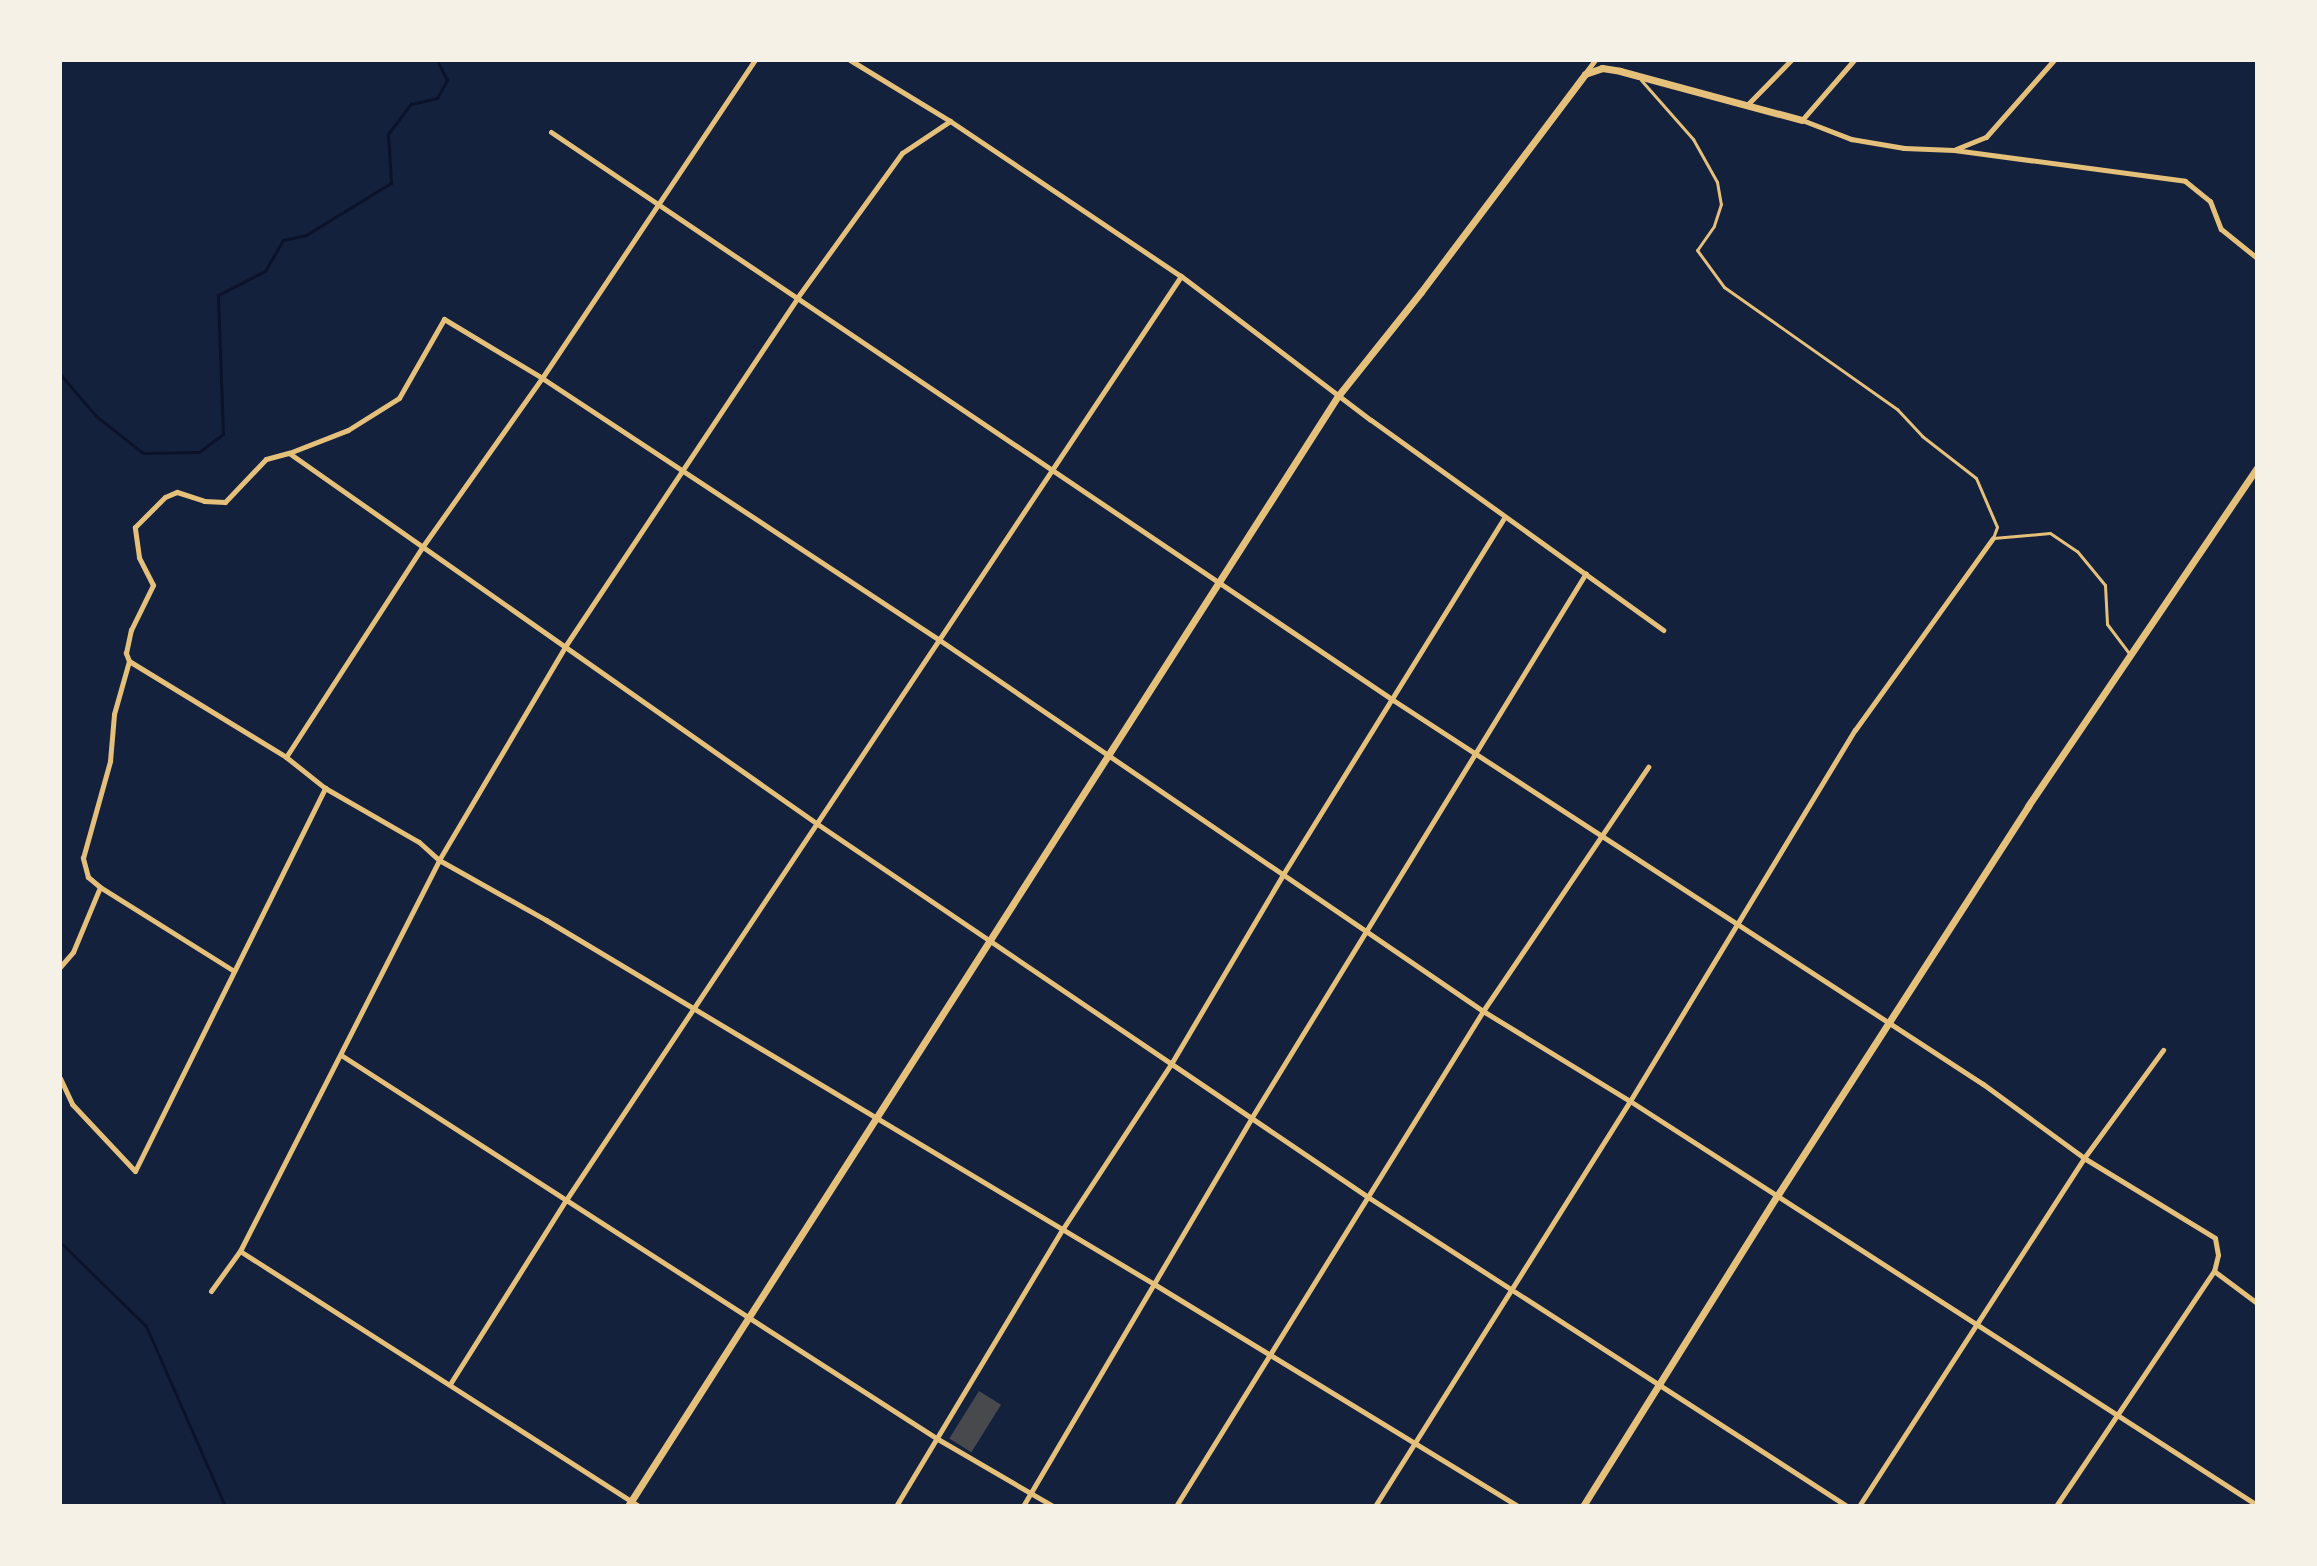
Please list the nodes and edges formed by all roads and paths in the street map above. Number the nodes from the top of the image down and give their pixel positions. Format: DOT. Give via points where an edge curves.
graph roads {
  1 [pos="755,60"];
  2 [pos="850,60"];
  3 [pos="1595,60"];
  4 [pos="1791,60"];
  5 [pos="1854,60"];
  6 [pos="2054,60"];
  7 [pos="1585,74"];
  8 [pos="1639,78"];
  9 [pos="1747,105"];
  10 [pos="1802,120"];
  11 [pos="950,121"];
  12 [pos="551,132"];
  13 [pos="1954,150"];
  14 [pos="658,205"];
  15 [pos="2257,258"];
  16 [pos="1181,276"];
  17 [pos="797,298"];
  18 [pos="542,378"];
  19 [pos="1338,396"];
  20 [pos="289,453"];
  21 [pos="1051,468"];
  22 [pos="2257,468"];
  23 [pos="682,471"];
  24 [pos="1504,518"];
  25 [pos="1993,538"];
  26 [pos="423,546"];
  27 [pos="1586,573"];
  28 [pos="1219,583"];
  29 [pos="1663,630"];
  30 [pos="938,639"];
  31 [pos="566,645"];
  32 [pos="2130,654"];
  33 [pos="129,661"];
  34 [pos="1393,700"];
  35 [pos="1474,753"];
  36 [pos="286,757"];
  37 [pos="1107,758"];
  38 [pos="1648,767"];
  39 [pos="325,788"];
  40 [pos="816,823"];
  41 [pos="1599,835"];
  42 [pos="439,860"];
  43 [pos="1282,876"];
  44 [pos="100,887"];
  45 [pos="1737,925"];
  46 [pos="1367,929"];
  47 [pos="989,940"];
  48 [pos="60,967"];
  49 [pos="234,971"];
  50 [pos="694,1010"];
  51 [pos="1483,1011"];
  52 [pos="1889,1025"];
  53 [pos="2163,1050"];
  54 [pos="341,1055"];
  55 [pos="1171,1064"];
  56 [pos="60,1078"];
  57 [pos="1630,1101"];
  58 [pos="1252,1117"];
  59 [pos="875,1120"];
  60 [pos="2084,1158"];
  61 [pos="1777,1196"];
  62 [pos="1368,1197"];
  63 [pos="566,1200"];
  64 [pos="1062,1230"];
  65 [pos="240,1251"];
  66 [pos="2214,1271"];
  67 [pos="1154,1284"];
  68 [pos="1510,1286"];
  69 [pos="211,1291"];
  70 [pos="2257,1303"];
  71 [pos="750,1318"];
  72 [pos="1975,1325"];
  73 [pos="1268,1356"];
  74 [pos="450,1384"];
  75 [pos="1661,1385"];
  76 [pos="2116,1415"];
  77 [pos="936,1438"];
  78 [pos="1414,1444"];
  79 [pos="1031,1492"];
  80 [pos="632,1504"];
  81 [pos="2257,1505"];
  82 [pos="896,1506"];
  83 [pos="1023,1506"];
  84 [pos="1053,1506"];
  85 [pos="1176,1506"];
  86 [pos="1375,1506"];
  87 [pos="1517,1506"];
  88 [pos="1583,1506"];
  89 [pos="1847,1506"];
  90 [pos="1859,1506"];
  91 [pos="2056,1506"];
  1 -- 14 [label="street"];
  2 -- 11 [label="street"];
  3 -- 7 [label="street"];
  4 -- 9 [label="street"];
  5 -- 10 [label="street"];
  6 -- 13 [label="street" via="1986,137"];
  7 -- 8 [label="street" via="1602,68"];
  7 -- 19 [label="street"];
  8 -- 9 [label="street"];
  8 -- 25 [label="lane" via="1693,139 1717,182 1721,204 1697,250 1724,287 1897,409 1976,478 1997,527"];
  9 -- 10 [label="street"];
  10 -- 13 [label="street" via="1851,139"];
  11 -- 16 [label="street"];
  11 -- 17 [label="street" via="902,153"];
  12 -- 14 [label="street"];
  13 -- 15 [label="street" via="2185,181 2210,201 2221,229"];
  14 -- 17 [label="street"];
  14 -- 18 [label="street"];
  16 -- 19 [label="street"];
  16 -- 21 [label="street"];
  17 -- 21 [label="street"];
  17 -- 23 [label="street"];
  18 -- 20 [label="street" via="444,319 399,398 348,430"];
  18 -- 23 [label="street"];
  18 -- 26 [label="street"];
  19 -- 24 [label="street"];
  19 -- 28 [label="street"];
  20 -- 26 [label="street"];
  20 -- 33 [label="street" via="266,459 225,502 177,492 135,527 139,557 153,585 131,630"];
  21 -- 28 [label="street"];
  21 -- 30 [label="street"];
  22 -- 32 [label="street"];
  23 -- 30 [label="street"];
  23 -- 31 [label="street"];
  24 -- 27 [label="street"];
  24 -- 34 [label="street"];
  25 -- 32 [label="lane" via="2050,533 2077,551 2105,585 2107,624"];
  25 -- 45 [label="street" via="1855,730"];
  26 -- 31 [label="street"];
  26 -- 36 [label="street"];
  27 -- 29 [label="street"];
  27 -- 35 [label="street"];
  28 -- 34 [label="street"];
  28 -- 37 [label="street"];
  30 -- 37 [label="street"];
  30 -- 40 [label="street"];
  31 -- 40 [label="street"];
  31 -- 42 [label="street"];
  32 -- 52 [label="street"];
  33 -- 36 [label="street"];
  33 -- 44 [label="street" via="114,714 104,788 83,858 88,877"];
  34 -- 35 [label="street"];
  34 -- 43 [label="street"];
  35 -- 41 [label="street"];
  35 -- 46 [label="street"];
  36 -- 39 [label="street"];
  37 -- 43 [label="street"];
  37 -- 47 [label="street"];
  38 -- 41 [label="street"];
  39 -- 42 [label="street" via="419,842"];
  39 -- 49 [label="street"];
  40 -- 47 [label="street"];
  40 -- 50 [label="street"];
  41 -- 45 [label="street"];
  41 -- 51 [label="street"];
  42 -- 50 [label="street"];
  42 -- 54 [label="street"];
  43 -- 46 [label="street"];
  43 -- 55 [label="street"];
  44 -- 48 [label="street" via="73,952"];
  44 -- 49 [label="street"];
  45 -- 52 [label="street"];
  45 -- 57 [label="street"];
  46 -- 51 [label="street"];
  46 -- 58 [label="street"];
  47 -- 55 [label="street"];
  47 -- 59 [label="street"];
  49 -- 56 [label="street" via="135,1171 72,1104"];
  50 -- 59 [label="street"];
  50 -- 63 [label="street"];
  51 -- 57 [label="street"];
  51 -- 62 [label="street"];
  52 -- 60 [label="street" via="1983,1084"];
  52 -- 61 [label="street"];
  53 -- 60 [label="street"];
  54 -- 63 [label="street"];
  54 -- 65 [label="street"];
  55 -- 58 [label="street"];
  55 -- 64 [label="street"];
  57 -- 61 [label="street"];
  57 -- 68 [label="street"];
  58 -- 62 [label="street"];
  58 -- 67 [label="street"];
  59 -- 64 [label="street"];
  59 -- 71 [label="street"];
  60 -- 66 [label="street" via="2215,1238"];
  60 -- 72 [label="street"];
  61 -- 72 [label="street"];
  61 -- 75 [label="street"];
  62 -- 68 [label="street"];
  62 -- 73 [label="street"];
  63 -- 71 [label="street"];
  63 -- 74 [label="street"];
  64 -- 67 [label="street"];
  64 -- 77 [label="street"];
  65 -- 69 [label="street"];
  65 -- 74 [label="street"];
  66 -- 70 [label="street"];
  66 -- 76 [label="street"];
  67 -- 73 [label="street"];
  67 -- 79 [label="street"];
  68 -- 75 [label="street"];
  68 -- 78 [label="street"];
  71 -- 77 [label="street"];
  71 -- 80 [label="street"];
  72 -- 76 [label="street"];
  72 -- 90 [label="street"];
  73 -- 78 [label="street"];
  73 -- 85 [label="street"];
  74 -- 80 [label="street"];
  75 -- 88 [label="street"];
  75 -- 89 [label="street"];
  76 -- 81 [label="street"];
  76 -- 91 [label="street"];
  77 -- 79 [label="street"];
  77 -- 82 [label="street"];
  78 -- 86 [label="street"];
  78 -- 87 [label="street"];
  79 -- 83 [label="street"];
  79 -- 84 [label="street"];
}
